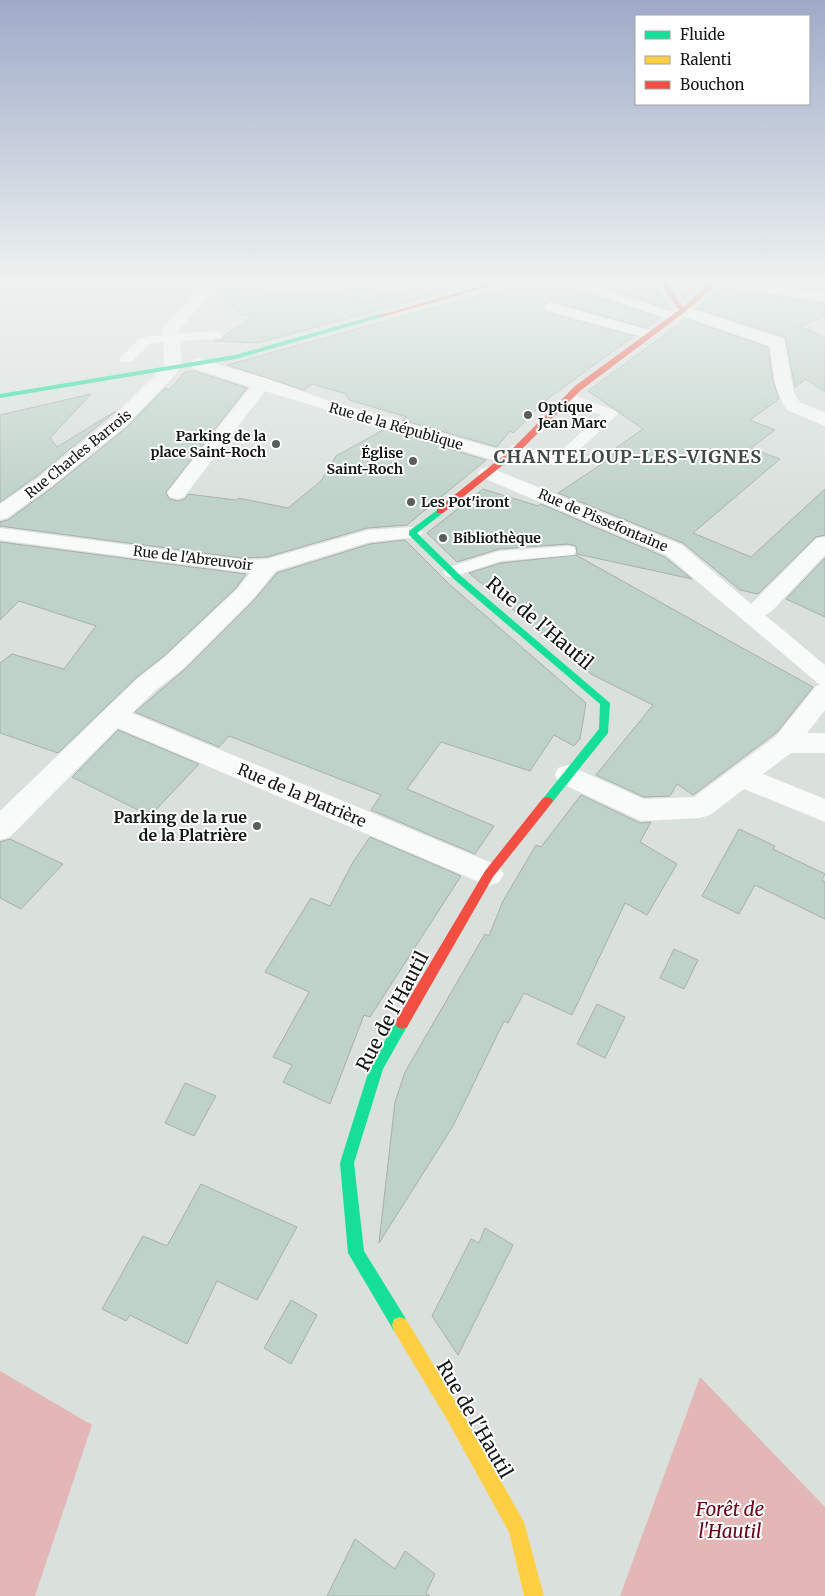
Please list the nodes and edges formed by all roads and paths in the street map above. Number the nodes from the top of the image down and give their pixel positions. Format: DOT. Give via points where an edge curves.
graph roads {
  1 [pos="130,355"];
  2 [pos="173,355"];
  3 [pos="241,355"];
  4 [pos="624,355"];
  5 [pos="780,355"];
  6 [pos="126,359"];
  7 [pos="199,364"];
  8 [pos="172,368"];
  9 [pos="262,384"];
  10 [pos="0,396"];
  11 [pos="569,397"];
  12 [pos="825,420"];
  13 [pos="512,453"];
  14 [pos="488,473"];
  15 [pos="177,492"];
  16 [pos="0,514"];
  17 [pos="412,533"];
  18 [pos="0,534"];
  19 [pos="825,543"];
  20 [pos="568,551"];
  21 [pos="268,566"];
  22 [pos="452,572"];
  23 [pos="751,613"];
  24 [pos="825,678"];
  25 [pos="825,692"];
  26 [pos="114,716"];
  27 [pos="785,743"];
  28 [pos="825,743"];
  29 [pos="568,775"];
  30 [pos="740,776"];
  31 [pos="825,811"];
  32 [pos="0,829"];
  33 [pos="489,874"];
  34 [pos="534,1596"];
  1 -- 6 [label="lane"];
  2 -- 8 [label="street"];
  3 -- 7 [label="main road"];
  4 -- 11 [label="main road"];
  5 -- 12 [label="street" via="785,393 793,406"];
  7 -- 8 [label="main road"];
  7 -- 9 [label="street, Rue de la République"];
  8 -- 10 [label="main road"];
  8 -- 16 [label="street, Rue Charles Barrois" via="118,423"];
  9 -- 13 [label="street, Rue de la République" via="317,403"];
  9 -- 15 [label="street"];
  11 -- 13 [label="main road"];
  11 -- 13 [label="lane" via="611,414 558,462"];
  13 -- 14 [label="main road"];
  14 -- 17 [label="main road"];
  14 -- 23 [label="street, Rue de Pissefontaine" via="674,550"];
  17 -- 21 [label="street, Rue de l'Abreuvoir" via="368,536"];
  17 -- 22 [label="main road, Rue de l'Hautil"];
  18 -- 21 [label="street, Rue de l'Abreuvoir" via="242,567"];
  19 -- 23 [label="street" via="763,607"];
  20 -- 22 [label="lane" via="499,556"];
  21 -- 26 [label="street" via="245,594"];
  22 -- 29 [label="main road, Rue de l'Hautil" via="605,703 604,730"];
  23 -- 24 [label="street, Rue de Pissefontaine"];
  25 -- 27 [label="street"];
  26 -- 32 [label="street"];
  26 -- 33 [label="street, Rue de la Platrière"];
  27 -- 28 [label="street"];
  27 -- 30 [label="street"];
  29 -- 30 [label="street" via="641,810 700,807"];
  29 -- 33 [label="main road, Rue de l'Hautil"];
  30 -- 31 [label="street"];
  33 -- 34 [label="main road, Rue de l'Hautil" via="377,1067 348,1163 356,1253 451,1410 517,1529"];
}
